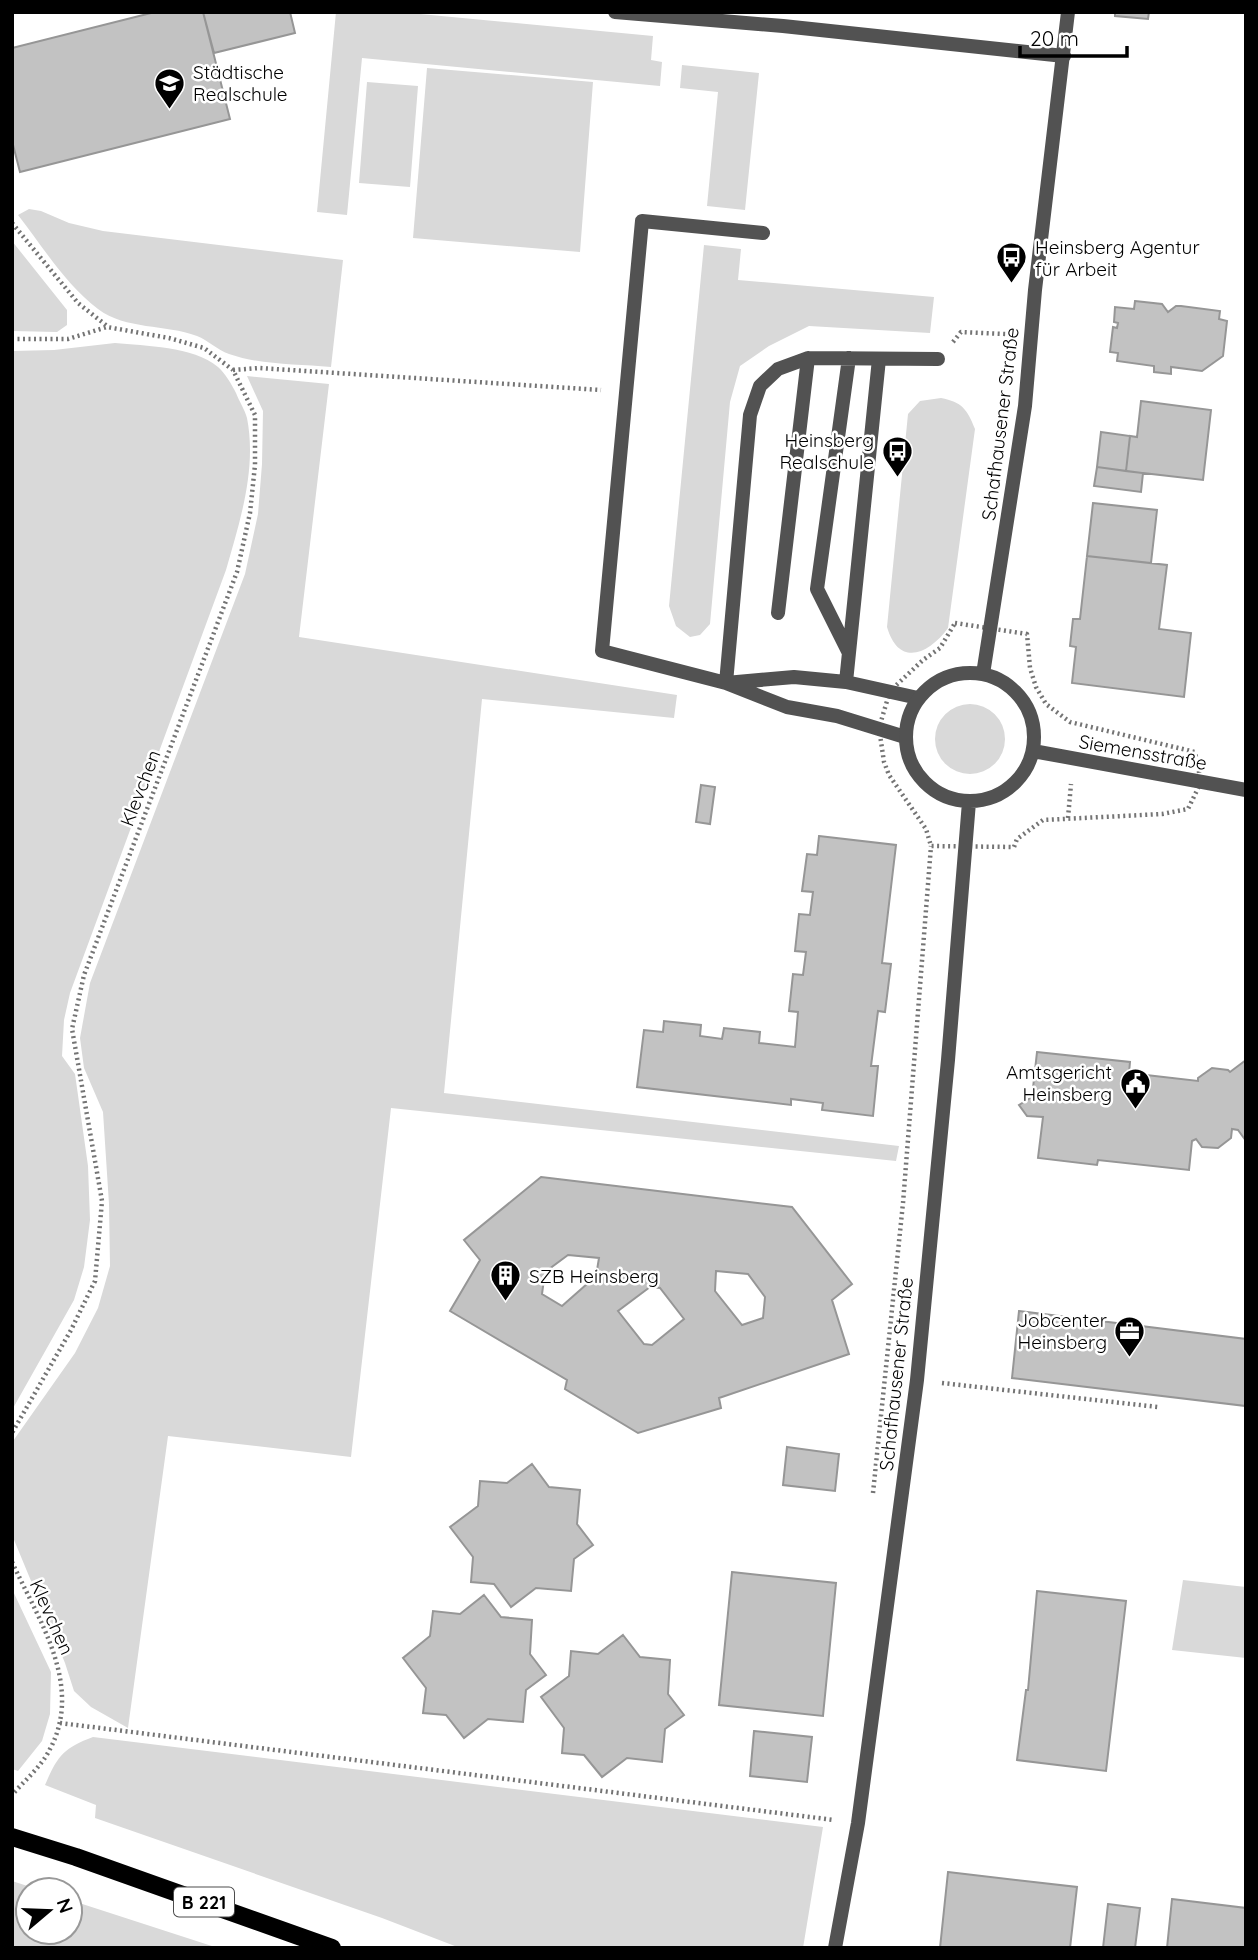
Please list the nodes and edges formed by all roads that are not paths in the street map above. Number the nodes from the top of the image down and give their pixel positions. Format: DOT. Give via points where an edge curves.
graph roads {
  1 [pos="615,12"];
  2 [pos="1068,12"];
  3 [pos="1064,56"];
  4 [pos="763,233"];
  5 [pos="808,358"];
  6 [pos="849,358"];
  7 [pos="879,359"];
  8 [pos="938,359"];
  9 [pos="778,612"];
  10 [pos="848,652"];
  11 [pos="983,674"];
  12 [pos="846,682"];
  13 [pos="726,683"];
  14 [pos="919,698"];
  15 [pos="905,737"];
  16 [pos="1033,751"];
  17 [pos="1246,790"];
  18 [pos="970,802"];
  19 [pos="12,1837"];
  20 [pos="332,1948"];
  21 [pos="835,1948"];
  1 -- 3 [label="street"];
  2 -- 3 [label="street, Schafhausener Straße"];
  3 -- 11 [label="street, Schafhausener Straße" via="1035,290 1026,406"];
  4 -- 13 [label="street" via="642,221 602,652"];
  5 -- 6 [label="street"];
  5 -- 9 [label="street"];
  5 -- 13 [label="street" via="778,369 760,386 750,415"];
  6 -- 7 [label="street"];
  6 -- 10 [label="street" via="817,589"];
  7 -- 8 [label="street"];
  7 -- 10 [label="street"];
  10 -- 12 [label="street"];
  11 -- 14 [label="street" via="958,673 936,682"];
  11 -- 16 [label="street" via="1018,694 1034,730"];
  12 -- 13 [label="street" via="794,677"];
  12 -- 14 [label="street"];
  13 -- 15 [label="street" via="787,707 837,716"];
  14 -- 15 [label="street"];
  15 -- 18 [label="street" via="908,757 932,790"];
  16 -- 17 [label="street, Siemensstraße"];
  16 -- 18 [label="street" via="1025,772 1011,788 992,799"];
  18 -- 21 [label="street, Schafhausener Straße" via="917,1380 859,1823"];
  19 -- 20 [label="main road, B 221"];
}
